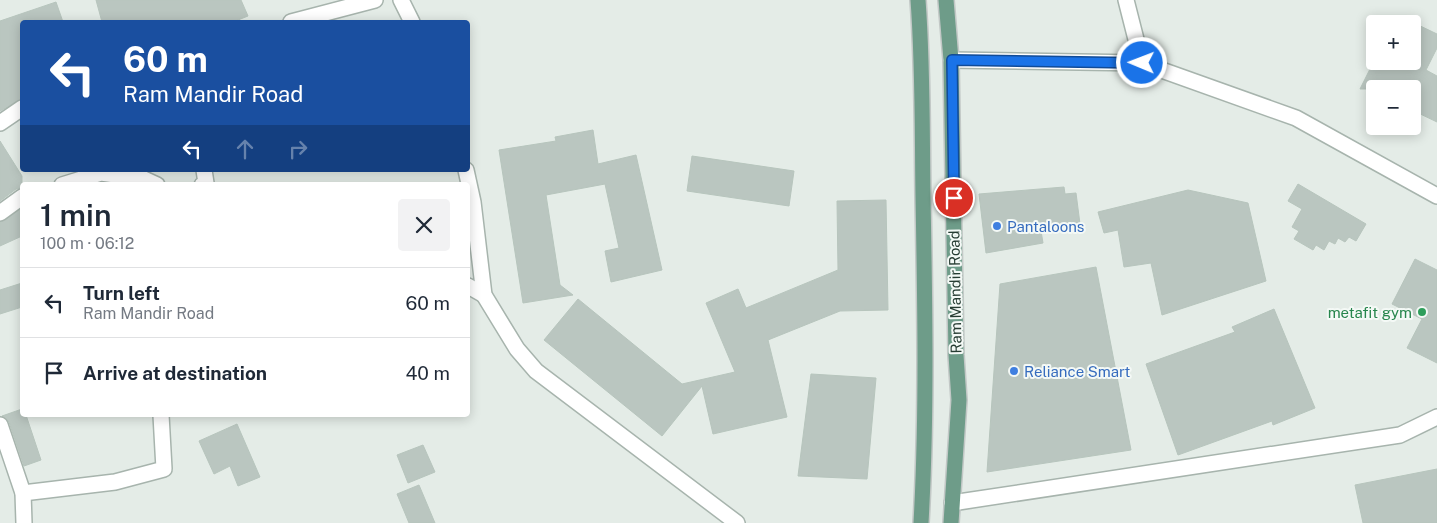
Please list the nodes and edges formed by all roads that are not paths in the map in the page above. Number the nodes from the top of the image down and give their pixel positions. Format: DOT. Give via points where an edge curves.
graph roads {
  1 [pos="375,0"];
  2 [pos="401,0"];
  3 [pos="918,0"];
  4 [pos="946,0"];
  5 [pos="1126,0"];
  6 [pos="299,20"];
  7 [pos="411,20"];
  8 [pos="952,60"];
  9 [pos="1142,63"];
  10 [pos="20,109"];
  11 [pos="0,123"];
  12 [pos="72,182"];
  13 [pos="151,182"];
  14 [pos="470,188"];
  15 [pos="1437,196"];
  16 [pos="20,198"];
  17 [pos="0,212"];
  18 [pos="470,287"];
  19 [pos="484,295"];
  20 [pos="161,417"];
  21 [pos="1437,417"];
  22 [pos="0,425"];
  23 [pos="23,493"];
  24 [pos="952,503"];
  25 [pos="24,523"];
  26 [pos="737,523"];
  27 [pos="920,523"];
  28 [pos="951,523"];
  1 -- 6 [label="street"];
  2 -- 7 [label="street"];
  3 -- 27 [label="main road" via="922,58 925,448"];
  4 -- 8 [label="main road, Ram Mandir Road"];
  5 -- 9 [label="street"];
  8 -- 9 [label="street"];
  8 -- 24 [label="main road, Ram Mandir Road" via="959,400"];
  9 -- 15 [label="street" via="1296,118"];
  10 -- 11 [label="street"];
  12 -- 13 [label="street" via="101,173 144,178"];
  14 -- 19 [label="street"];
  16 -- 17 [label="street"];
  18 -- 19 [label="street"];
  19 -- 26 [label="street" via="517,349 536,371"];
  20 -- 23 [label="street" via="164,469 115,482"];
  21 -- 24 [label="street" via="1400,435"];
  22 -- 23 [label="street"];
  23 -- 25 [label="street"];
  24 -- 28 [label="main road, Ram Mandir Road"];
}
